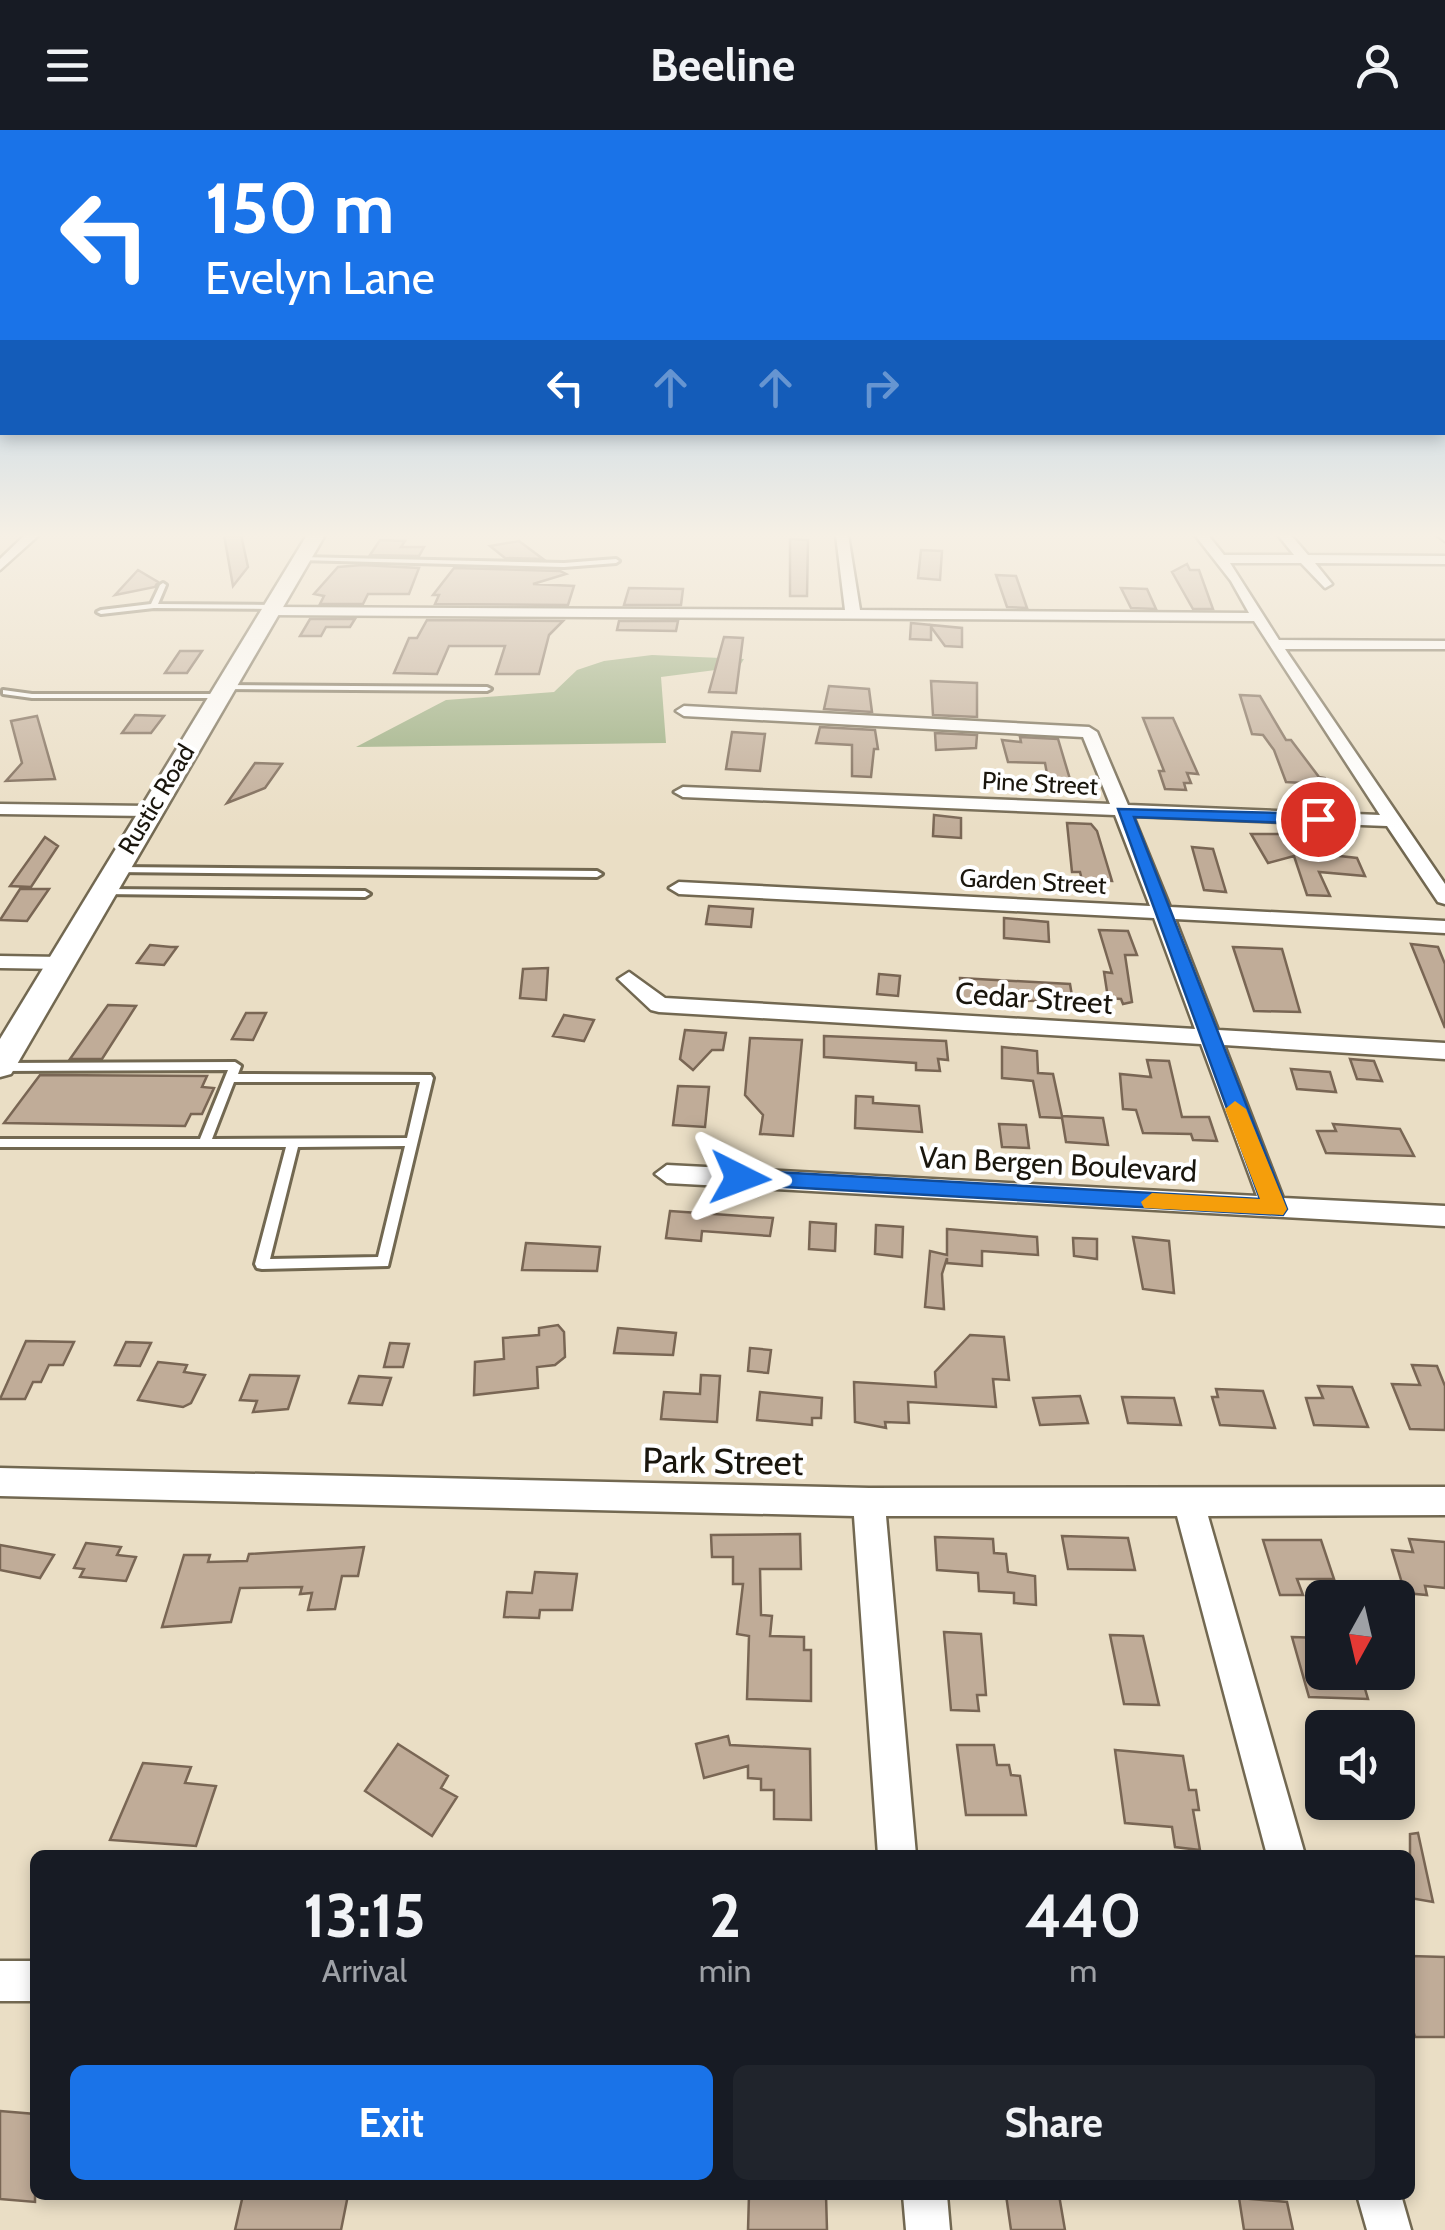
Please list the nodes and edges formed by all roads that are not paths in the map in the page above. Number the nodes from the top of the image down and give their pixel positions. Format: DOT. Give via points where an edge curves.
graph roads {
  1 [pos="256,633"];
  2 [pos="1267,633"];
  3 [pos="1274,644"];
  4 [pos="1445,645"];
  5 [pos="487,689"];
  6 [pos="6,692"];
  7 [pos="220,692"];
  8 [pos="684,712"];
  9 [pos="683,792"];
  10 [pos="0,809"];
  11 [pos="148,811"];
  12 [pos="1124,812"];
  13 [pos="1395,821"];
  14 [pos="597,874"];
  15 [pos="108,881"];
  16 [pos="679,888"];
  17 [pos="365,894"];
  18 [pos="1445,898"];
  19 [pos="1165,913"];
  20 [pos="1445,927"];
  21 [pos="0,962"];
  22 [pos="62,962"];
  23 [pos="628,979"];
  24 [pos="1208,1038"];
  25 [pos="1445,1051"];
  26 [pos="0,1067"];
  27 [pos="230,1078"];
  28 [pos="293,1142"];
  29 [pos="412,1142"];
  30 [pos="204,1143"];
  31 [pos="0,1144"];
  32 [pos="667,1174"];
  33 [pos="1275,1209"];
  34 [pos="1445,1216"];
  35 [pos="0,1482"];
  36 [pos="1188,1500"];
  37 [pos="1445,1500"];
  38 [pos="868,1502"];
  39 [pos="897,1850"];
  40 [pos="1285,1850"];
  41 [pos="0,1981"];
  42 [pos="30,1981"];
  43 [pos="925,2200"];
  44 [pos="1380,2200"];
  45 [pos="928,2230"];
  46 [pos="1389,2230"];
  1 -- 7 [label="street, Rustic Road"];
  2 -- 3 [label="street"];
  3 -- 4 [label="street"];
  3 -- 13 [label="street"];
  5 -- 7 [label="lane"];
  6 -- 7 [label="lane"];
  7 -- 11 [label="street, Rustic Road"];
  8 -- 12 [label="street" via="1090,732"];
  9 -- 12 [label="street, Pine Street"];
  10 -- 11 [label="street"];
  11 -- 15 [label="street, Rustic Road"];
  12 -- 13 [label="street, Pine Street"];
  12 -- 19 [label="street"];
  13 -- 18 [label="street"];
  14 -- 15 [label="lane"];
  15 -- 17 [label="lane"];
  15 -- 22 [label="street, Rustic Road"];
  16 -- 19 [label="street, Garden Street"];
  19 -- 20 [label="street, Garden Street"];
  19 -- 24 [label="street"];
  21 -- 22 [label="street"];
  22 -- 26 [label="street, Rustic Road"];
  23 -- 24 [label="street, Cedar Street" via="660,1005"];
  24 -- 25 [label="street, Cedar Street"];
  24 -- 33 [label="street"];
  26 -- 27 [label="lane" via="235,1066"];
  27 -- 29 [label="lane" via="427,1078"];
  27 -- 30 [label="lane"];
  28 -- 29 [label="lane"];
  28 -- 29 [label="lane" via="262,1264 383,1262"];
  28 -- 30 [label="lane"];
  30 -- 31 [label="lane"];
  32 -- 33 [label="street, Van Bergen Boulevard"];
  33 -- 34 [label="street, Van Bergen Boulevard"];
  35 -- 38 [label="street, Park Street"];
  36 -- 37 [label="street, Park Street"];
  36 -- 38 [label="street, Park Street"];
  36 -- 40 [label="street"];
  38 -- 39 [label="street"];
  41 -- 42 [label="street"];
  43 -- 45 [label="street"];
  44 -- 46 [label="street"];
}
